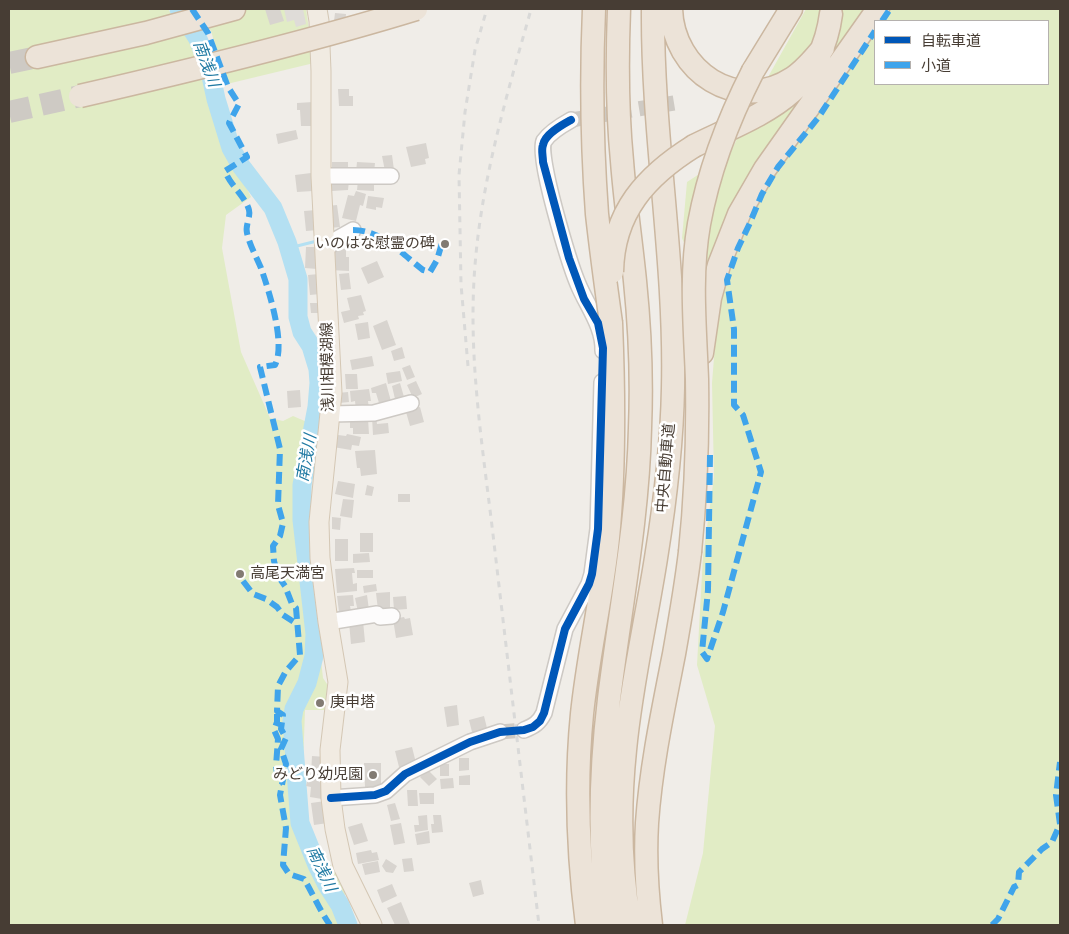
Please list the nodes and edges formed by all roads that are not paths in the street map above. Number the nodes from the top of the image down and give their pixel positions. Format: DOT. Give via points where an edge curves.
graph roads {
  1 [pos="234,9"];
  2 [pos="317,9"];
  3 [pos="416,9"];
  4 [pos="427,9"];
  5 [pos="594,9"];
  6 [pos="619,9"];
  7 [pos="653,9"];
  8 [pos="671,9"];
  9 [pos="791,9"];
  10 [pos="878,9"];
  11 [pos="831,14"];
  12 [pos="365,25"];
  13 [pos="823,48"];
  14 [pos="37,58"];
  15 [pos="80,96"];
  16 [pos="571,120"];
  17 [pos="321,176"];
  18 [pos="391,176"];
  19 [pos="353,230"];
  20 [pos="325,250"];
  21 [pos="612,323"];
  22 [pos="410,403"];
  23 [pos="330,414"];
  24 [pos="696,497"];
  25 [pos="392,616"];
  26 [pos="328,622"];
  27 [pos="524,730"];
  28 [pos="500,732"];
  29 [pos="330,798"];
  30 [pos="372,925"];
  31 [pos="587,925"];
  32 [pos="609,925"];
  33 [pos="630,925"];
  34 [pos="652,925"];
  1 -- 14 [label="highway"];
  2 -- 17 [label="main road, 浅川相模湖線" via="322,71"];
  3 -- 12 [label="highway, bridge"];
  4 -- 12 [label="highway, bridge"];
  5 -- 21 [label="highway, bridge" via="592,93 596,188"];
  6 -- 32 [label="highway, 中央自動車道" via="619,122 636,284 641,393 635,510 603,763 601,827"];
  7 -- 33 [label="highway, 中央自動車道" via="657,130 672,306 673,388 667,476 656,559 624,752 621,803 623,865"];
  8 -- 13 [label="highway" via="676,38 690,63 712,81 729,89 772,88 793,78"];
  9 -- 24 [label="highway, bridge" via="733,109 718,148 699,225 694,289"];
  10 -- 24 [label="highway, bridge" via="765,169 729,236 705,325"];
  11 -- 13 [label="highway"];
  12 -- 15 [label="highway, bridge"];
  13 -- 21 [label="highway, bridge" via="806,79 780,102 694,146 655,174 636,198 620,228 612,265"];
  16 -- 27 [label="street" via="548,137 542,151 568,258 584,299 598,323 603,348 598,529 592,574 565,629 544,713 533,727"];
  17 -- 18 [label="street"];
  17 -- 20 [label="main road, 浅川相模湖線"];
  19 -- 20 [label="street"];
  20 -- 23 [label="main road, 浅川相模湖線" via="332,394"];
  21 -- 31 [label="highway" via="614,426 611,505 583,712 579,770 579,834"];
  22 -- 23 [label="street" via="374,413"];
  23 -- 26 [label="main road, 浅川相模湖線" via="319,522"];
  24 -- 34 [label="highway, bridge" via="683,603 651,781 647,869"];
  25 -- 26 [label="street" via="380,617 377,614"];
  26 -- 29 [label="main road, 浅川相模湖線" via="338,682 330,750"];
  28 -- 29 [label="street" via="470,742 405,774 386,791"];
  29 -- 30 [label="main road, 浅川相模湖線" via="343,866"];
}
